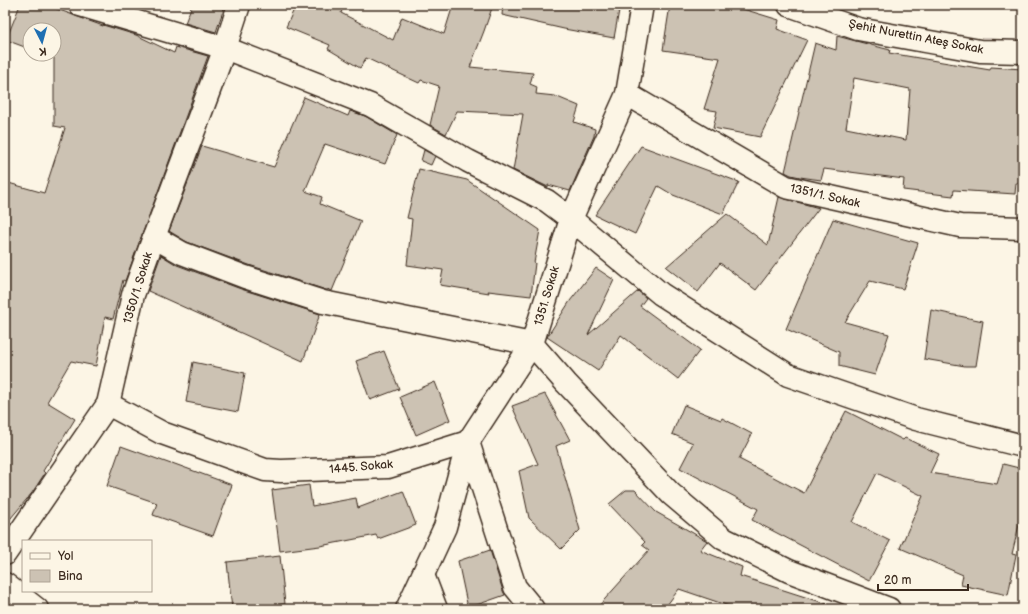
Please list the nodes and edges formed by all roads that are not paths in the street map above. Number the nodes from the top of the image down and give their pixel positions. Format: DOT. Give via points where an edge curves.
graph roads {
  1 [pos="80,5"];
  2 [pos="239,5"];
  3 [pos="642,5"];
  4 [pos="789,5"];
  5 [pos="226,48"];
  6 [pos="1023,52"];
  7 [pos="627,94"];
  8 [pos="571,218"];
  9 [pos="1023,228"];
  10 [pos="154,237"];
  11 [pos="532,344"];
  12 [pos="108,404"];
  13 [pos="468,442"];
  14 [pos="1023,446"];
  15 [pos="5,554"];
  16 [pos="423,575"];
  17 [pos="5,584"];
  18 [pos="37,609"];
  19 [pos="407,609"];
  20 [pos="436,609"];
  21 [pos="533,609"];
  22 [pos="889,609"];
  1 -- 5 [label="street"];
  2 -- 5 [label="street, 1350/1. Sokak"];
  3 -- 7 [label="street, 1351. Sokak"];
  4 -- 6 [label="street, Şehit Nurettin Ateş Sokak" via="858,29 980,51"];
  5 -- 8 [label="street" via="370,105"];
  5 -- 10 [label="street, 1350/1. Sokak"];
  7 -- 8 [label="street, 1351. Sokak"];
  7 -- 9 [label="street, 1351/1. Sokak" via="786,187 960,226"];
  8 -- 11 [label="street, 1351. Sokak"];
  8 -- 14 [label="street" via="661,294 788,375 916,419"];
  10 -- 11 [label="street" via="182,253 323,302"];
  10 -- 12 [label="street, 1350/1. Sokak" via="134,295"];
  11 -- 13 [label="street, 1351. Sokak"];
  11 -- 22 [label="street" via="671,494 724,539 789,571"];
  12 -- 13 [label="street, 1445. Sokak" via="162,433 264,470 388,467"];
  12 -- 15 [label="street, 1350/1. Sokak"];
  13 -- 16 [label="street, 1351. Sokak" via="445,527"];
  13 -- 21 [label="street" via="515,587"];
  16 -- 19 [label="street, 1351. Sokak"];
  16 -- 20 [label="street"];
  17 -- 18 [label="street"];
}
